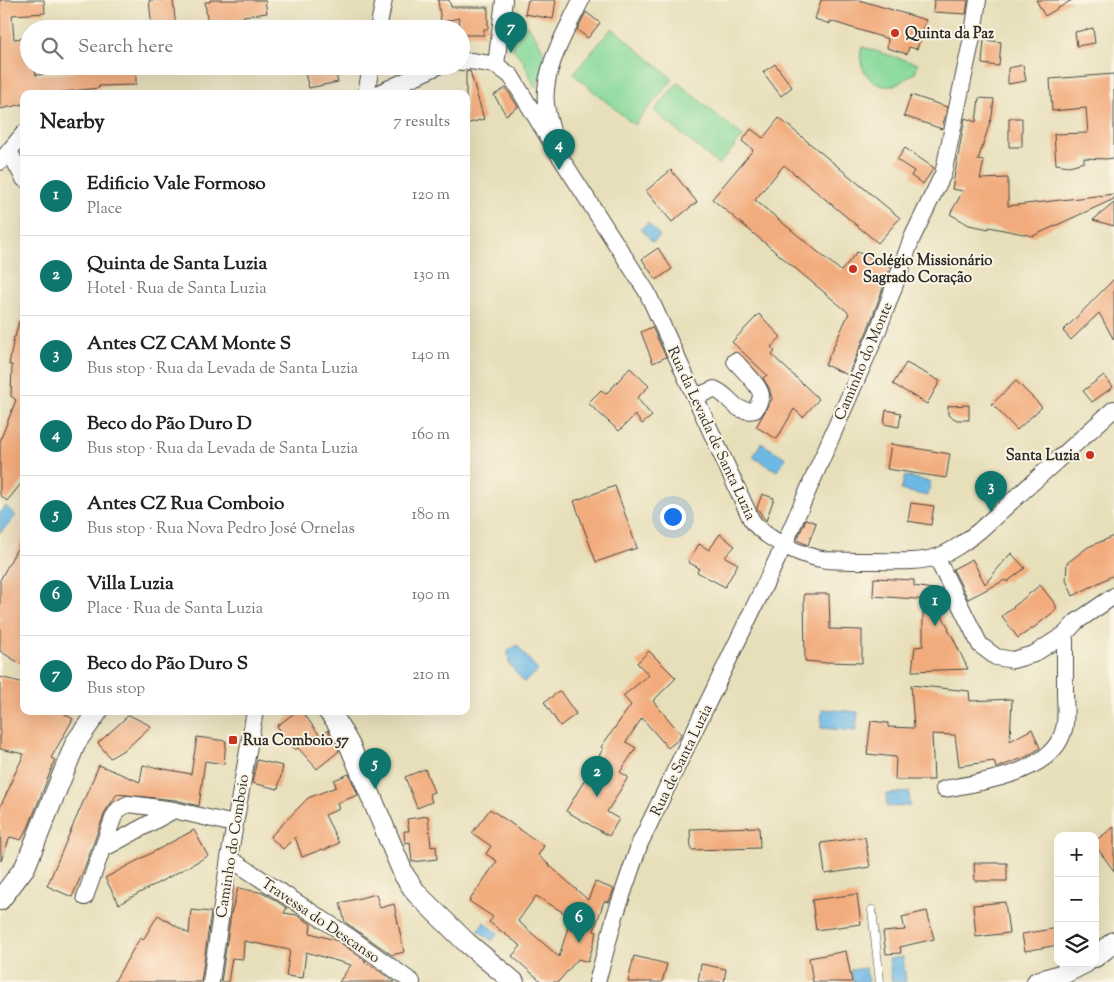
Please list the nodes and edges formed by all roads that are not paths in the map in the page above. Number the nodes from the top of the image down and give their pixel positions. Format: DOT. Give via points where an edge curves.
graph roads {
  1 [pos="384,0"];
  2 [pos="504,0"];
  3 [pos="581,0"];
  4 [pos="978,0"];
  5 [pos="380,20"];
  6 [pos="470,61"];
  7 [pos="496,65"];
  8 [pos="369,75"];
  9 [pos="418,75"];
  10 [pos="367,90"];
  11 [pos="386,90"];
  12 [pos="20,138"];
  13 [pos="558,155"];
  14 [pos="4,157"];
  15 [pos="20,175"];
  16 [pos="735,361"];
  17 [pos="695,396"];
  18 [pos="1114,409"];
  19 [pos="784,545"];
  20 [pos="936,557"];
  21 [pos="1114,596"];
  22 [pos="1064,634"];
  23 [pos="95,715"];
  24 [pos="254,715"];
  25 [pos="332,715"];
  26 [pos="944,789"];
  27 [pos="174,810"];
  28 [pos="234,824"];
  29 [pos="103,849"];
  30 [pos="229,858"];
  31 [pos="85,897"];
  32 [pos="0,900"];
  33 [pos="872,910"];
  34 [pos="1114,942"];
  35 [pos="1099,954"];
  36 [pos="1078,967"];
  37 [pos="211,982"];
  38 [pos="412,982"];
  39 [pos="514,982"];
  40 [pos="597,982"];
  41 [pos="880,982"];
  42 [pos="1037,982"];
  1 -- 5 [label="street"];
  2 -- 7 [label="street"];
  3 -- 13 [label="street" via="552,63 548,82 546,103"];
  4 -- 19 [label="street, Caminho do Monte" via="943,174 912,238 876,333"];
  6 -- 7 [label="street"];
  7 -- 13 [label="street, Rua da Levada de Santa Luzia" via="511,76"];
  8 -- 10 [label="street"];
  9 -- 11 [label="street"];
  12 -- 14 [label="street"];
  13 -- 17 [label="street, Rua da Levada de Santa Luzia" via="647,292"];
  14 -- 15 [label="street"];
  16 -- 17 [label="street" via="759,390 761,396 755,410 741,410 719,390"];
  17 -- 19 [label="street, Rua da Levada de Santa Luzia" via="751,519 762,532"];
  18 -- 20 [label="street, Rua da Levada de Santa Luzia" via="979,531 957,548"];
  19 -- 20 [label="street, Rua da Levada de Santa Luzia" via="826,560 899,562"];
  19 -- 40 [label="street, Rua de Santa Luzia" via="640,843"];
  20 -- 22 [label="street" via="980,645 996,657 1013,660 1034,654"];
  21 -- 22 [label="street"];
  22 -- 26 [label="street" via="1065,718 1060,739 1051,752 1042,760 996,779"];
  23 -- 32 [label="street" via="76,742 25,868"];
  24 -- 28 [label="street, Caminho do Comboio"];
  25 -- 39 [label="street" via="350,746 404,874 417,894 467,943"];
  27 -- 28 [label="street"];
  27 -- 29 [label="street"];
  27 -- 29 [label="street" via="128,804 114,816"];
  28 -- 30 [label="street, Caminho do Comboio"];
  29 -- 31 [label="street"];
  30 -- 37 [label="street, Caminho do Comboio"];
  30 -- 38 [label="street, Travessa do Descanso"];
  33 -- 41 [label="lane"];
  34 -- 35 [label="street"];
  36 -- 42 [label="street"];
}
